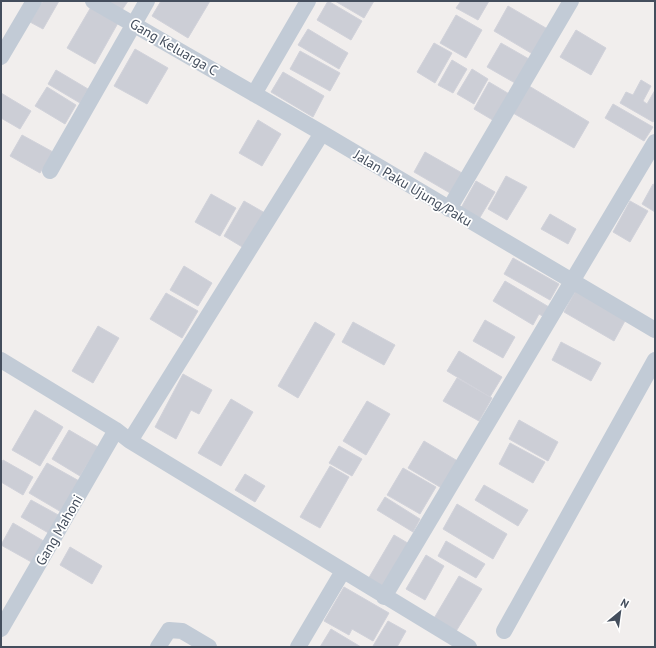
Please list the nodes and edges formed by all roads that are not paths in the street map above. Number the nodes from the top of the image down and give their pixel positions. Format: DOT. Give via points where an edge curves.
graph roads {
  1 [pos="34,1"];
  2 [pos="93,1"];
  3 [pos="148,1"];
  4 [pos="308,1"];
  5 [pos="571,1"];
  6 [pos="134,24"];
  7 [pos="1,57"];
  8 [pos="254,94"];
  9 [pos="322,133"];
  10 [pos="655,142"];
  11 [pos="50,172"];
  12 [pos="449,209"];
  13 [pos="572,282"];
  14 [pos="655,330"];
  15 [pos="1,360"];
  16 [pos="655,360"];
  17 [pos="116,430"];
  18 [pos="130,441"];
  19 [pos="343,571"];
  20 [pos="384,597"];
  21 [pos="1,629"];
  22 [pos="504,631"];
  23 [pos="158,647"];
  24 [pos="208,647"];
  25 [pos="298,647"];
  26 [pos="469,647"];
  1 -- 7 [label="street"];
  2 -- 6 [label="street, Gang Keluarga C"];
  3 -- 6 [label="street"];
  4 -- 8 [label="street"];
  5 -- 12 [label="street"];
  6 -- 8 [label="street, Gang Keluarga C"];
  6 -- 11 [label="street"];
  8 -- 9 [label="street, Jalan Paku Ujung/Paku"];
  9 -- 12 [label="street, Jalan Paku Ujung/Paku"];
  9 -- 18 [label="street"];
  10 -- 13 [label="street"];
  12 -- 13 [label="street, Jalan Paku Ujung/Paku"];
  13 -- 14 [label="street, Jalan Paku Ujung/Paku"];
  13 -- 20 [label="street"];
  15 -- 17 [label="street"];
  16 -- 22 [label="street"];
  17 -- 18 [label="street"];
  17 -- 21 [label="street, Gang Mahoni"];
  18 -- 19 [label="street"];
  19 -- 20 [label="street"];
  19 -- 25 [label="street"];
  20 -- 26 [label="street"];
  23 -- 24 [label="street" via="169,630 182,632"];
}
